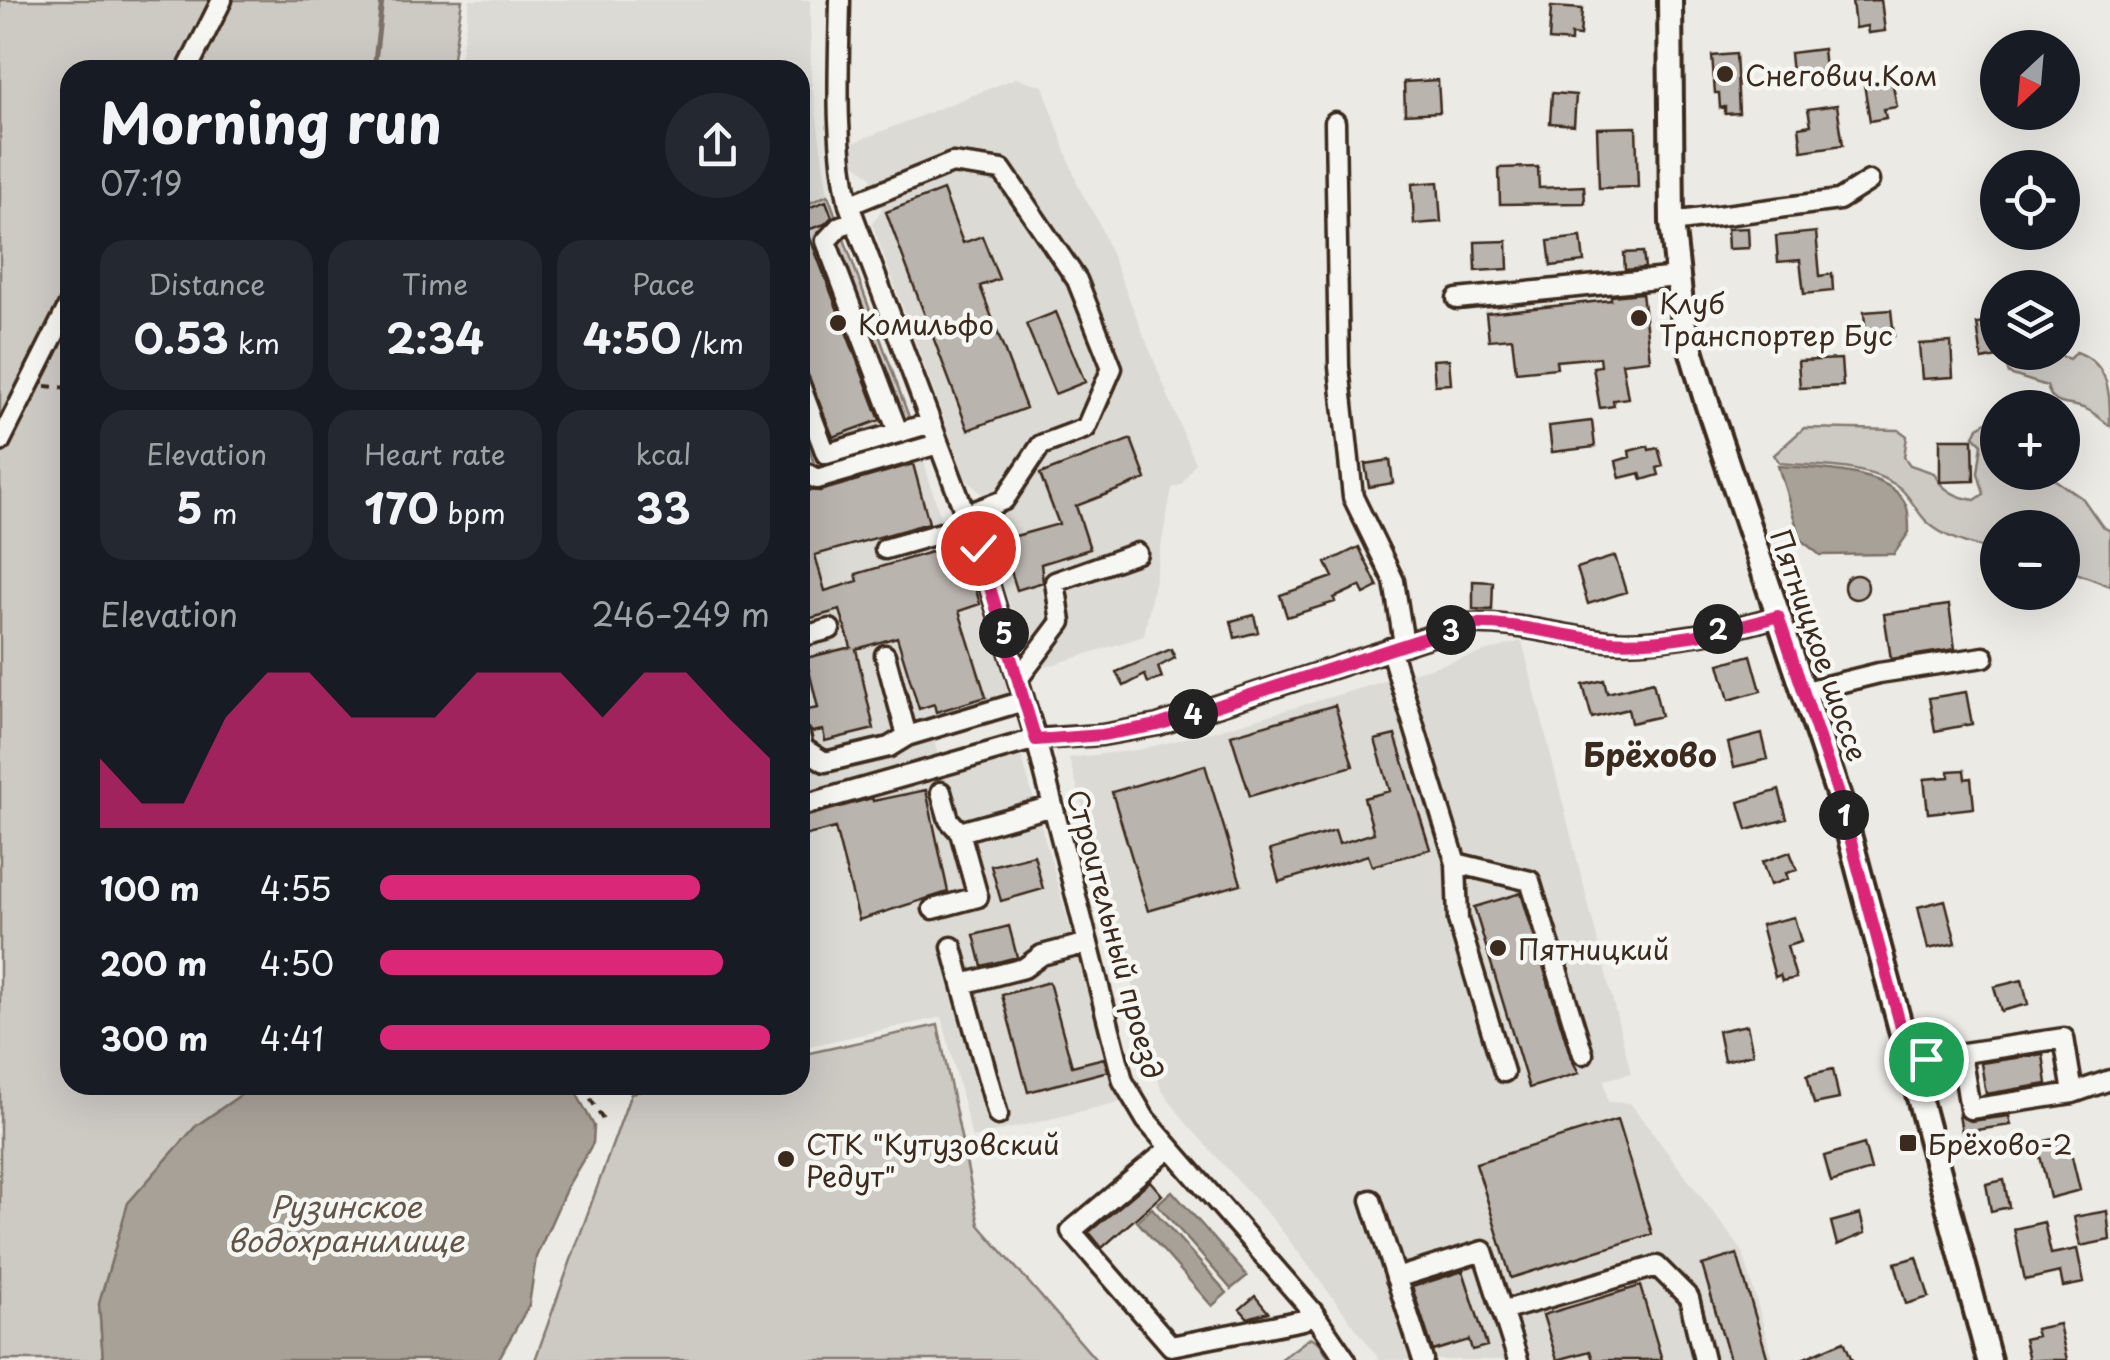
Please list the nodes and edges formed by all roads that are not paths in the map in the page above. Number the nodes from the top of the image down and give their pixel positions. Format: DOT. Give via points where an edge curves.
graph roads {
  1 [pos="222,0"];
  2 [pos="840,0"];
  3 [pos="1670,0"];
  4 [pos="192,60"];
  5 [pos="1336,122"];
  6 [pos="1869,182"];
  7 [pos="852,213"];
  8 [pos="1672,222"];
  9 [pos="1677,277"];
  10 [pos="1457,299"];
  11 [pos="60,323"];
  12 [pos="810,412"];
  13 [pos="930,422"];
  14 [pos="898,432"];
  15 [pos="0,442"];
  16 [pos="938,444"];
  17 [pos="810,475"];
  18 [pos="967,520"];
  19 [pos="885,548"];
  20 [pos="1137,553"];
  21 [pos="1778,616"];
  22 [pos="830,629"];
  23 [pos="810,634"];
  24 [pos="1397,646"];
  25 [pos="885,656"];
  26 [pos="1984,658"];
  27 [pos="1018,679"];
  28 [pos="1806,691"];
  29 [pos="1024,701"];
  30 [pos="907,736"];
  31 [pos="1036,740"];
  32 [pos="810,752"];
  33 [pos="941,792"];
  34 [pos="810,803"];
  35 [pos="1053,806"];
  36 [pos="960,832"];
  37 [pos="1456,864"];
  38 [pos="932,909"];
  39 [pos="1088,943"];
  40 [pos="952,947"];
  41 [pos="962,984"];
  42 [pos="1583,1054"];
  43 [pos="1962,1054"];
  44 [pos="1910,1061"];
  45 [pos="1504,1072"];
  46 [pos="2110,1080"];
  47 [pos="2072,1094"];
  48 [pos="998,1115"];
  49 [pos="1170,1148"];
  50 [pos="1371,1200"];
  51 [pos="1396,1278"];
  52 [pos="1502,1310"];
  53 [pos="1313,1312"];
  54 [pos="1512,1358"];
  55 [pos="1346,1360"];
  56 [pos="1423,1360"];
  57 [pos="1704,1360"];
  58 [pos="1989,1360"];
  1 -- 4 [label="street"];
  2 -- 7 [label="street, Строительный проезд" via="840,166"];
  3 -- 8 [label="main road, Пятницкое шоссе"];
  5 -- 24 [label="street" via="1340,367 1353,497 1394,580"];
  6 -- 8 [label="street" via="1839,200"];
  7 -- 13 [label="street, Строительный проезд"];
  7 -- 14 [label="street" via="826,241"];
  7 -- 18 [label="street" via="952,163 1002,170 1076,280 1112,368 1086,428 1040,445 1004,500"];
  8 -- 9 [label="main road, Пятницкое шоссе"];
  9 -- 10 [label="street"];
  9 -- 21 [label="main road, Пятницкое шоссе" via="1706,400"];
  11 -- 15 [label="street"];
  12 -- 14 [label="street" via="826,454"];
  13 -- 14 [label="street"];
  13 -- 16 [label="street, Строительный проезд"];
  16 -- 17 [label="street" via="817,479"];
  16 -- 18 [label="street, Строительный проезд"];
  18 -- 19 [label="street"];
  18 -- 27 [label="street, Строительный проезд"];
  20 -- 27 [label="street" via="1055,582 1060,622"];
  21 -- 24 [label="street" via="1672,638 1613,641 1500,622 1468,624"];
  21 -- 28 [label="main road, Пятницкое шоссе"];
  22 -- 23 [label="street"];
  24 -- 31 [label="street" via="1158,725"];
  24 -- 37 [label="street"];
  25 -- 30 [label="street"];
  26 -- 28 [label="street"];
  27 -- 29 [label="street, Строительный проезд"];
  28 -- 44 [label="main road, Пятницкое шоссе"];
  29 -- 30 [label="street"];
  29 -- 31 [label="street, Строительный проезд"];
  30 -- 32 [label="street" via="889,747 825,762"];
  31 -- 34 [label="street"];
  31 -- 35 [label="street, Строительный проезд"];
  33 -- 36 [label="street"];
  35 -- 36 [label="street"];
  35 -- 39 [label="street, Строительный проезд"];
  36 -- 38 [label="street" via="978,897"];
  37 -- 42 [label="street" via="1530,881"];
  37 -- 45 [label="street" via="1458,920"];
  39 -- 41 [label="street"];
  39 -- 49 [label="street, Строительный проезд" via="1123,1080"];
  40 -- 41 [label="street"];
  41 -- 48 [label="street"];
  43 -- 44 [label="street"];
  43 -- 47 [label="street" via="1970,1109"];
  43 -- 47 [label="street" via="2064,1038"];
  44 -- 58 [label="main road, Пятницкое шоссе"];
  46 -- 47 [label="street"];
  49 -- 53 [label="street, Строительный проезд"];
  49 -- 53 [label="street" via="1071,1231 1171,1346 1303,1320"];
  50 -- 51 [label="street"];
  51 -- 52 [label="street" via="1483,1251"];
  51 -- 56 [label="street"];
  52 -- 54 [label="street"];
  52 -- 57 [label="street" via="1656,1266 1689,1298"];
  53 -- 55 [label="street, Строительный проезд"];
}
